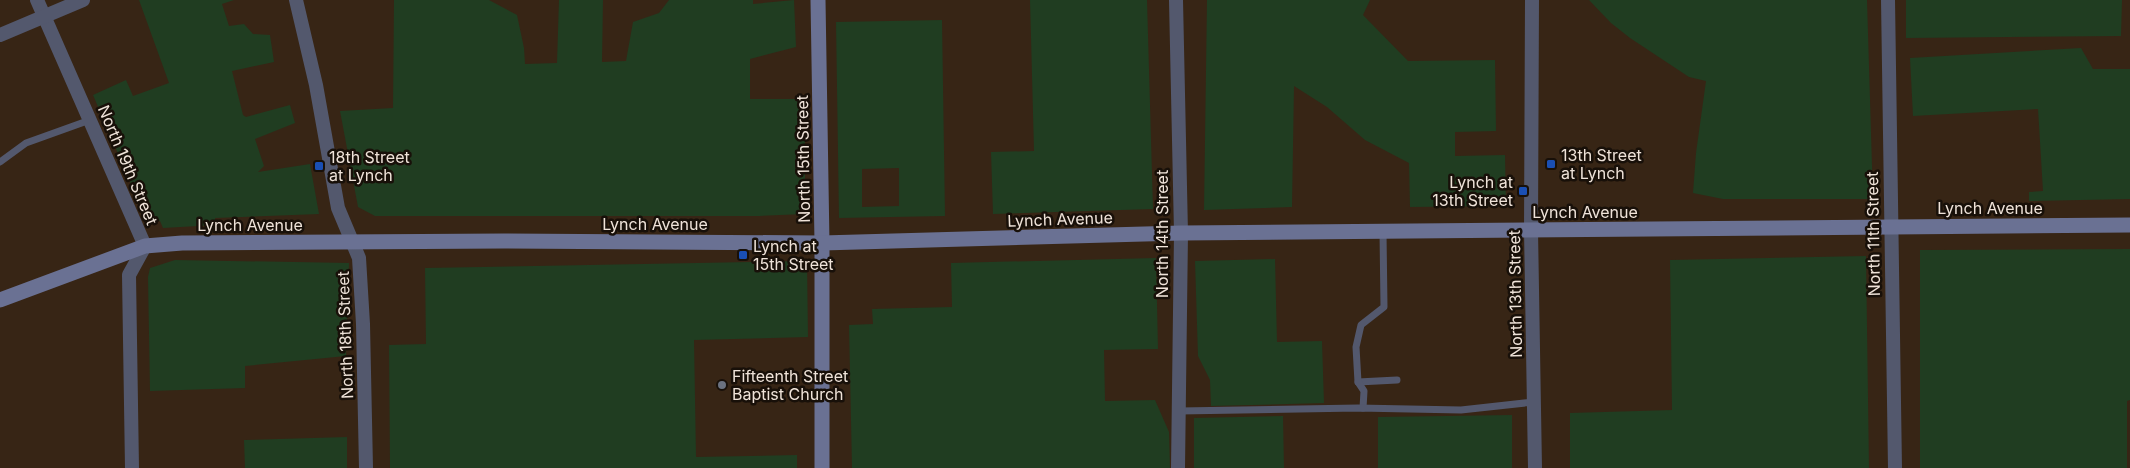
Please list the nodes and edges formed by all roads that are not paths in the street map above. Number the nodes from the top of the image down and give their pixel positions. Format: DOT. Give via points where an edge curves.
graph roads {
  1 [pos="37,0"];
  2 [pos="83,0"];
  3 [pos="296,0"];
  4 [pos="818,0"];
  5 [pos="1176,0"];
  6 [pos="1532,0"];
  7 [pos="1888,0"];
  8 [pos="44,16"];
  9 [pos="0,35"];
  10 [pos="90,120"];
  11 [pos="0,162"];
  12 [pos="2130,225"];
  13 [pos="1890,227"];
  14 [pos="1531,230"];
  15 [pos="1383,231"];
  16 [pos="1181,233"];
  17 [pos="353,242"];
  18 [pos="822,243"];
  19 [pos="144,246"];
  20 [pos="0,300"];
  21 [pos="1397,380"];
  22 [pos="1358,382"];
  23 [pos="1534,402"];
  24 [pos="1364,408"];
  25 [pos="1179,411"];
  26 [pos="132,468"];
  27 [pos="366,468"];
  28 [pos="822,468"];
  29 [pos="1178,468"];
  30 [pos="1535,468"];
  31 [pos="1895,468"];
  1 -- 8 [label="street, North 19th Street"];
  2 -- 8 [label="street"];
  3 -- 17 [label="street, North 18th Street" via="316,85 338,208"];
  4 -- 18 [label="street, North 15th Street"];
  5 -- 16 [label="street, North 14th Street"];
  6 -- 14 [label="street, North 13th Street"];
  7 -- 13 [label="street, North 11th Street"];
  8 -- 9 [label="street"];
  8 -- 10 [label="street, North 19th Street"];
  10 -- 11 [label="lane" via="26,144"];
  10 -- 19 [label="street, North 19th Street"];
  12 -- 13 [label="street, Lynch Avenue"];
  13 -- 14 [label="street, Lynch Avenue"];
  13 -- 31 [label="street, North 11th Street"];
  14 -- 15 [label="street, Lynch Avenue"];
  14 -- 23 [label="street, North 13th Street"];
  15 -- 16 [label="street, Lynch Avenue"];
  15 -- 22 [label="lane" via="1384,307 1361,325 1356,347"];
  16 -- 18 [label="street, Lynch Avenue"];
  16 -- 25 [label="street, North 14th Street"];
  17 -- 18 [label="street, Lynch Avenue"];
  17 -- 19 [label="street, Lynch Avenue"];
  17 -- 27 [label="street, North 18th Street" via="361,279"];
  18 -- 28 [label="street, North 15th Street"];
  19 -- 20 [label="street, Lynch Avenue"];
  19 -- 26 [label="street, North 19th Street" via="129,275"];
  21 -- 22 [label="lane"];
  22 -- 24 [label="lane" via="1364,391"];
  23 -- 24 [label="lane" via="1461,410"];
  23 -- 30 [label="street, North 13th Street"];
  24 -- 25 [label="lane"];
  25 -- 29 [label="street, North 14th Street"];
}
